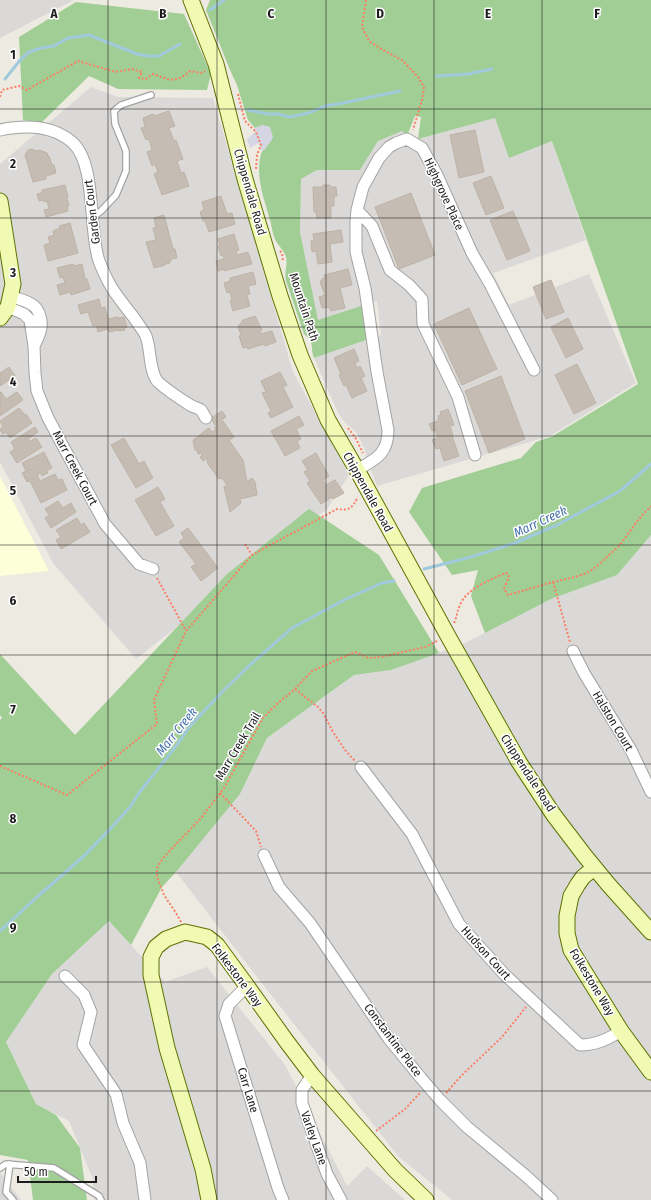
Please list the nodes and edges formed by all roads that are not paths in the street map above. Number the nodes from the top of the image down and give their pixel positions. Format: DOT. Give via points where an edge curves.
graph roads {
  1 [pos="191,0"];
  2 [pos="151,95"];
  3 [pos="0,130"];
  4 [pos="0,201"];
  5 [pos="357,210"];
  6 [pos="92,218"];
  7 [pos="6,307"];
  8 [pos="534,370"];
  9 [pos="206,418"];
  10 [pos="475,455"];
  11 [pos="360,464"];
  12 [pos="153,569"];
  13 [pos="573,652"];
  14 [pos="361,767"];
  15 [pos="651,792"];
  16 [pos="264,855"];
  17 [pos="594,868"];
  18 [pos="651,932"];
  19 [pos="65,976"];
  20 [pos="247,986"];
  21 [pos="621,1031"];
  22 [pos="651,1072"];
  23 [pos="312,1075"];
  24 [pos="10,1164"];
  25 [pos="0,1168"];
  26 [pos="13,1200"];
  27 [pos="101,1200"];
  28 [pos="145,1200"];
  29 [pos="209,1200"];
  30 [pos="283,1200"];
  31 [pos="341,1200"];
  32 [pos="426,1200"];
  33 [pos="552,1200"];
  1 -- 11 [label="street, Chippendale Road" via="216,64 245,179 300,355 328,420"];
  2 -- 6 [label="lane" via="120,105 114,111 115,124 126,151 126,171 116,195"];
  3 -- 6 [label="street, Garden Court" via="26,126 45,128 59,133 72,142 81,153 87,170"];
  4 -- 7 [label="street" via="13,284"];
  5 -- 8 [label="street, Highgrove Place" via="363,187 379,158 389,147 407,139 422,148 472,253"];
  5 -- 10 [label="street" via="372,226 390,270 422,299 423,324 458,397"];
  5 -- 11 [label="street" via="356,252 365,288 388,430 387,444 381,454"];
  6 -- 9 [label="street, Garden Court" via="99,261 110,284 146,334 151,366 157,380 172,394 201,410"];
  7 -- 12 [label="street, Marr Creek Court" via="24,314 30,320 36,391 105,524 138,564"];
  11 -- 17 [label="street, Chippendale Road" via="433,610 515,756"];
  13 -- 15 [label="street, Halston Court" via="631,750"];
  14 -- 21 [label="street, Hudson Court" via="412,834 459,924 504,974 580,1045 606,1040"];
  16 -- 33 [label="street, Constantine Place" via="279,887 310,923 389,1039 428,1086 467,1127"];
  17 -- 18 [label="street, Chippendale Road"];
  17 -- 21 [label="street, Folkestone Way" via="583,877 571,896 567,933 571,950"];
  19 -- 28 [label="street" via="84,995 91,1012 83,1046 116,1094 123,1123 140,1163"];
  20 -- 23 [label="street, Folkestone Way"];
  20 -- 29 [label="street, Folkestone Way" via="217,946 207,937 194,933 185,932 166,939 156,947 151,957 151,975 167,1048 203,1169"];
  20 -- 30 [label="street, Carr Lane" via="229,1004 225,1016"];
  21 -- 22 [label="street, Folkestone Way"];
  23 -- 31 [label="street, Varley Lane" via="302,1090 302,1103 327,1174"];
  23 -- 32 [label="street, Folkestone Way" via="395,1170"];
  24 -- 25 [label="lane"];
  24 -- 26 [label="lane" via="6,1192"];
  24 -- 27 [label="lane" via="54,1168 99,1196"];
}
